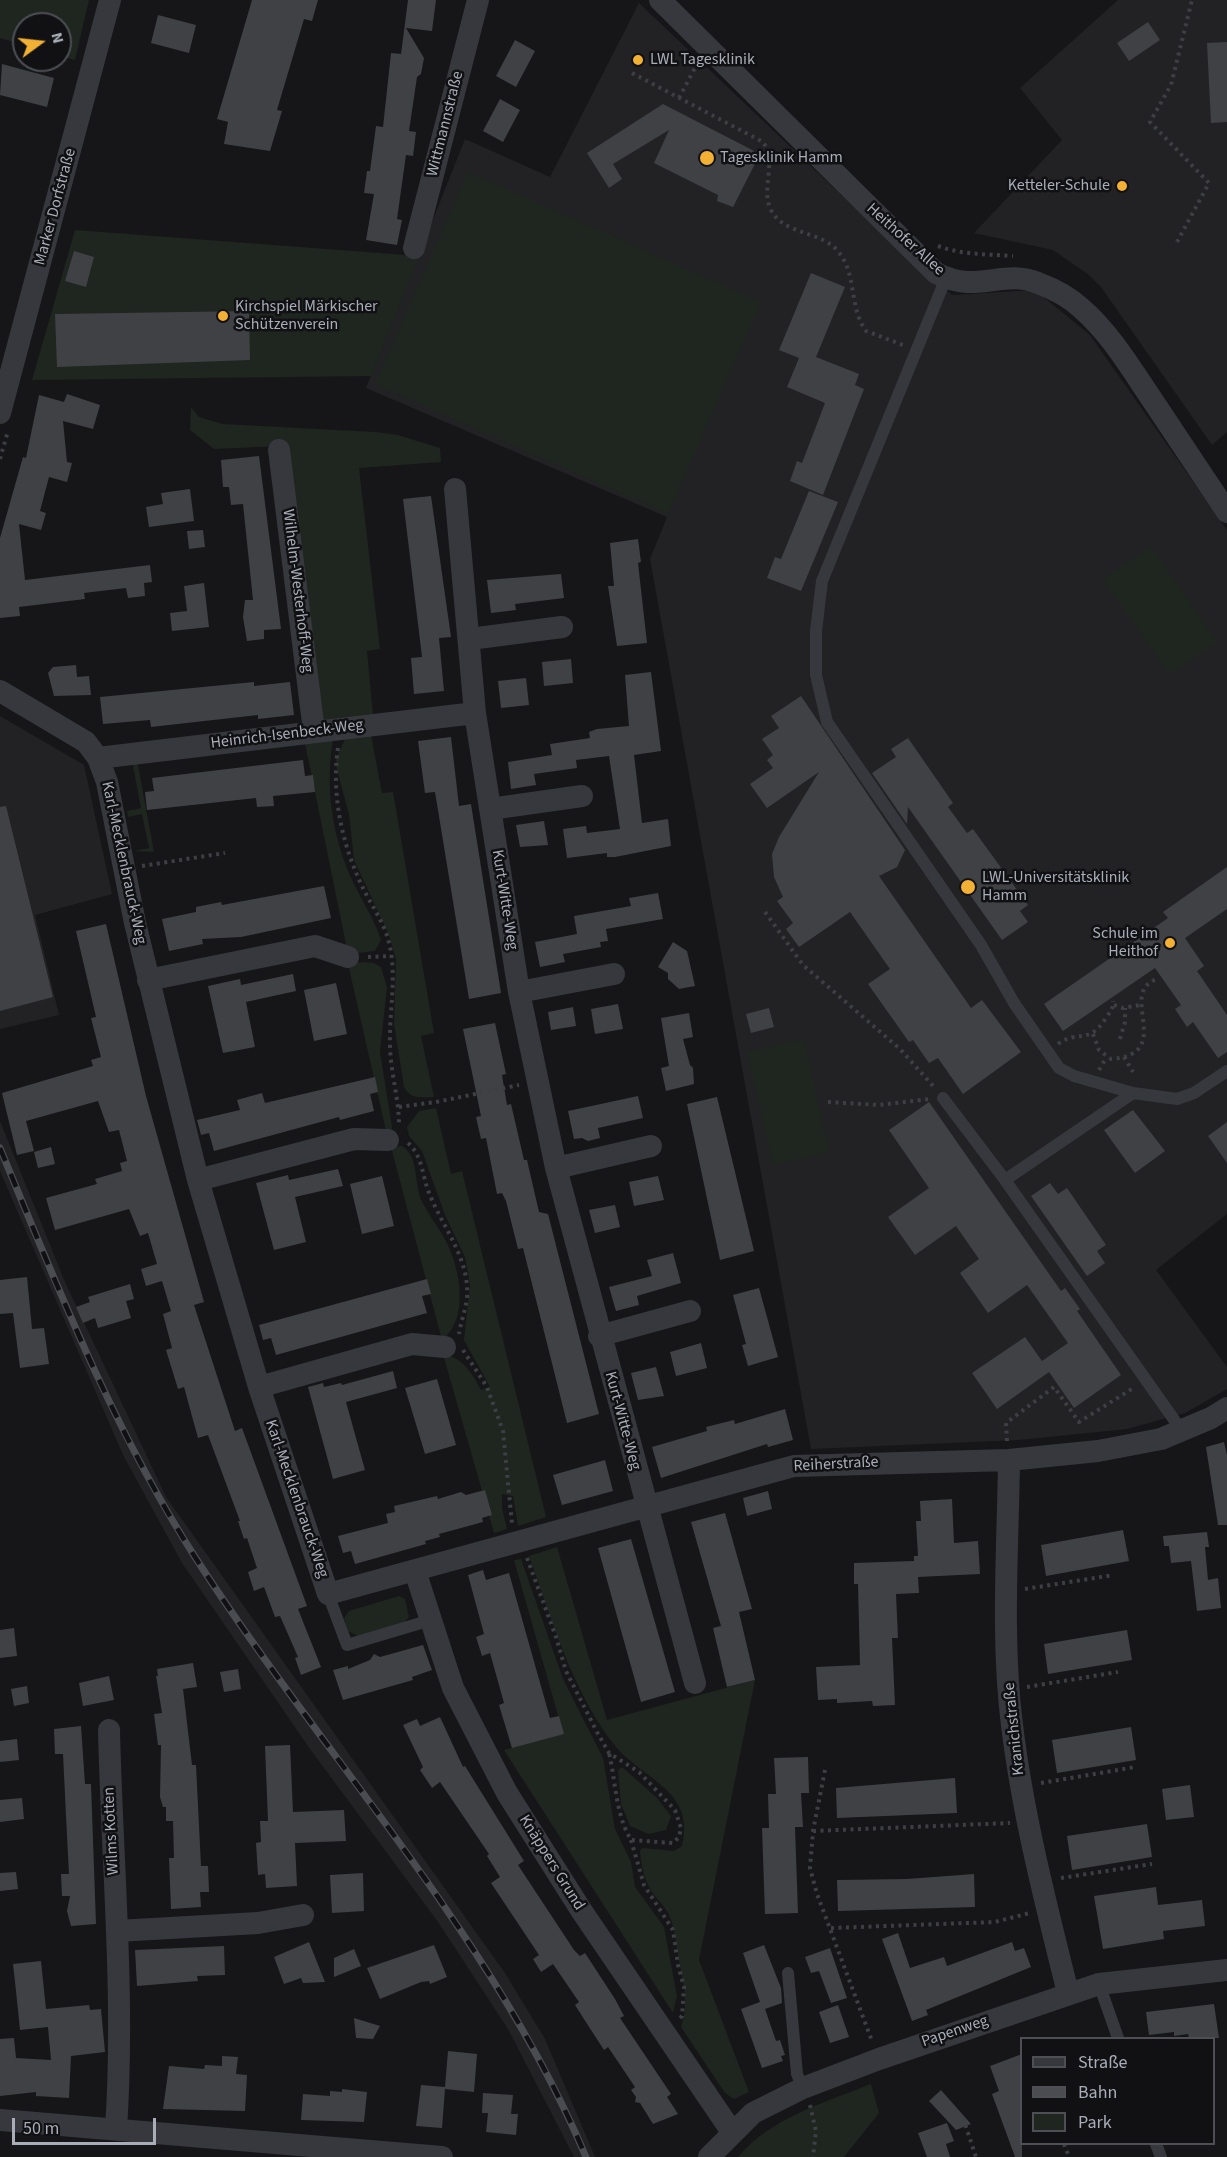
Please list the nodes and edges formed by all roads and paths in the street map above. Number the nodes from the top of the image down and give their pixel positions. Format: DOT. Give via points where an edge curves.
graph roads {
  1 [pos="110,0"];
  2 [pos="478,0"];
  3 [pos="660,0"];
  4 [pos="1192,0"];
  5 [pos="706,46"];
  6 [pos="632,73"];
  7 [pos="680,98"];
  8 [pos="1177,242"];
  9 [pos="931,243"];
  10 [pos="414,248"];
  11 [pos="1019,257"];
  12 [pos="945,278"];
  13 [pos="917,351"];
  14 [pos="0,412"];
  15 [pos="279,450"];
  16 [pos="455,489"];
  17 [pos="1227,512"];
  18 [pos="562,627"];
  19 [pos="470,639"];
  20 [pos="0,692"];
  21 [pos="475,713"];
  22 [pos="342,728"];
  23 [pos="314,732"];
  24 [pos="98,758"];
  25 [pos="582,796"];
  26 [pos="490,809"];
  27 [pos="225,853"];
  28 [pos="124,868"];
  29 [pos="765,912"];
  30 [pos="348,957"];
  31 [pos="614,974"];
  32 [pos="1156,979"];
  33 [pos="148,980"];
  34 [pos="519,992"];
  35 [pos="1140,1005"];
  36 [pos="1125,1008"];
  37 [pos="1093,1034"];
  38 [pos="1120,1039"];
  39 [pos="1048,1052"];
  40 [pos="1124,1057"];
  41 [pos="1227,1071"];
  42 [pos="1133,1072"];
  43 [pos="538,1082"];
  44 [pos="1133,1093"];
  45 [pos="943,1098"];
  46 [pos="828,1102"];
  47 [pos="399,1107"];
  48 [pos="398,1139"];
  49 [pos="651,1146"];
  50 [pos="556,1168"];
  51 [pos="198,1180"];
  52 [pos="1005,1180"];
  53 [pos="690,1311"];
  54 [pos="599,1336"];
  55 [pos="445,1347"];
  56 [pos="1146,1380"];
  57 [pos="259,1387"];
  58 [pos="1227,1408"];
  59 [pos="1006,1423"];
  60 [pos="1182,1431"];
  61 [pos="1009,1460"];
  62 [pos="645,1506"];
  63 [pos="518,1541"];
  64 [pos="415,1571"];
  65 [pos="1114,1575"];
  66 [pos="1007,1592"];
  67 [pos="328,1594"];
  68 [pos="431,1620"];
  69 [pos="1118,1672"];
  70 [pos="695,1683"];
  71 [pos="1010,1690"];
  72 [pos="109,1730"];
  73 [pos="609,1753"];
  74 [pos="1135,1767"];
  75 [pos="825,1770"];
  76 [pos="1021,1787"];
  77 [pos="1026,1822"];
  78 [pos="813,1831"];
  79 [pos="631,1840"];
  80 [pos="1152,1864"];
  81 [pos="1040,1881"];
  82 [pos="1047,1909"];
  83 [pos="303,1915"];
  84 [pos="831,1928"];
  85 [pos="117,1931"];
  86 [pos="1227,1970"];
  87 [pos="788,1973"];
  88 [pos="1099,1984"];
  89 [pos="1068,1993"];
  90 [pos="663,2032"];
  91 [pos="1118,2037"];
  92 [pos="879,2059"];
  93 [pos="803,2088"];
  94 [pos="963,2118"];
  95 [pos="0,2120"];
  96 [pos="116,2129"];
  97 [pos="732,2132"];
  98 [pos="294,2151"];
  99 [pos="442,2157"];
  100 [pos="709,2157"];
  101 [pos="813,2157"];
  102 [pos="976,2157"];
  1 -- 14 [label="street, Marker Dorfstraße"];
  2 -- 10 [label="street, Wittmannstraße"];
  3 -- 5 [label="street, Heithofer Allee"];
  4 -- 8 [label="path" via="1171,85 1150,122 1209,183"];
  5 -- 7 [label="path"];
  5 -- 12 [label="street, Heithofer Allee"];
  6 -- 7 [label="path"];
  7 -- 13 [label="path" via="763,142 769,157 767,202 776,218 825,240 838,252 850,270 853,303 866,332"];
  9 -- 11 [label="path" via="955,252"];
  12 -- 13 [label="lane"];
  12 -- 17 [label="street, Heithofer Allee" via="978,284 1007,278 1028,279 1059,292 1082,308 1118,348"];
  13 -- 39 [label="lane" via="822,581 816,675 827,722 981,945 1014,1004"];
  15 -- 23 [label="street, Wilhelm-Westerhoff-Weg"];
  16 -- 19 [label="street, Kurt-Witte-Weg"];
  18 -- 19 [label="street"];
  19 -- 21 [label="street, Kurt-Witte-Weg"];
  20 -- 24 [label="street, Karl-Mecklenbrauck-Weg" via="86,742"];
  21 -- 22 [label="street, Heinrich-Isenbeck-Weg"];
  21 -- 26 [label="street, Kurt-Witte-Weg"];
  22 -- 23 [label="street, Heinrich-Isenbeck-Weg"];
  22 -- 47 [label="path" via="335,781 345,844 391,949 390,1044"];
  23 -- 24 [label="street, Heinrich-Isenbeck-Weg"];
  24 -- 28 [label="street, Karl-Mecklenbrauck-Weg" via="107,782"];
  25 -- 26 [label="street"];
  26 -- 34 [label="street, Kurt-Witte-Weg"];
  27 -- 28 [label="path"];
  28 -- 33 [label="street, Karl-Mecklenbrauck-Weg"];
  29 -- 45 [label="path" via="803,965 900,1049"];
  30 -- 33 [label="street" via="315,946"];
  31 -- 34 [label="street"];
  32 -- 35 [label="path" via="1148,983"];
  33 -- 51 [label="street, Karl-Mecklenbrauck-Weg"];
  34 -- 43 [label="street, Kurt-Witte-Weg"];
  35 -- 36 [label="path"];
  35 -- 40 [label="path" via="1145,1036 1139,1048"];
  36 -- 37 [label="path" via="1114,1003"];
  36 -- 38 [label="path"];
  37 -- 39 [label="path" via="1067,1038"];
  37 -- 40 [label="path" via="1103,1056"];
  39 -- 44 [label="lane" via="1059,1068 1074,1076"];
  40 -- 42 [label="path"];
  41 -- 44 [label="lane" via="1194,1093 1177,1099"];
  43 -- 47 [label="path"];
  43 -- 50 [label="street, Kurt-Witte-Weg"];
  44 -- 52 [label="lane"];
  45 -- 46 [label="path" via="879,1105"];
  45 -- 52 [label="lane"];
  47 -- 48 [label="path"];
  48 -- 51 [label="street" via="354,1139"];
  48 -- 63 [label="path" via="413,1147 428,1191 465,1271 467,1296 459,1343 487,1387 500,1420 512,1523"];
  49 -- 50 [label="street"];
  50 -- 54 [label="street, Kurt-Witte-Weg"];
  51 -- 57 [label="street, Karl-Mecklenbrauck-Weg"];
  52 -- 56 [label="lane"];
  53 -- 54 [label="street"];
  54 -- 62 [label="street, Kurt-Witte-Weg"];
  55 -- 57 [label="street" via="412,1344"];
  56 -- 59 [label="path" via="1079,1422 1054,1387"];
  56 -- 60 [label="lane"];
  57 -- 67 [label="street, Karl-Mecklenbrauck-Weg"];
  58 -- 60 [label="street, Reiherstraße"];
  60 -- 61 [label="street, Reiherstraße" via="1134,1446"];
  61 -- 62 [label="street, Reiherstraße" via="794,1466"];
  61 -- 66 [label="street, Kranichstraße"];
  62 -- 63 [label="street, Reiherstraße"];
  62 -- 70 [label="street, Kurt-Witte-Weg"];
  63 -- 64 [label="street, Reiherstraße"];
  63 -- 73 [label="path" via="566,1671"];
  64 -- 67 [label="street, Karl-Mecklenbrauck-Weg"];
  64 -- 68 [label="street, Knäppers Grund"];
  65 -- 66 [label="path"];
  66 -- 71 [label="street, Kranichstraße"];
  67 -- 68 [label="lane" via="346,1645"];
  68 -- 90 [label="street, Knäppers Grund" via="453,1688 507,1793"];
  69 -- 71 [label="path"];
  71 -- 76 [label="street, Kranichstraße"];
  72 -- 85 [label="street, Wilms Kotten"];
  73 -- 79 [label="path" via="618,1807"];
  73 -- 79 [label="path" via="655,1786 680,1818 679,1837 673,1843"];
  74 -- 76 [label="path"];
  75 -- 78 [label="path"];
  76 -- 77 [label="street, Kranichstraße"];
  77 -- 78 [label="path"];
  77 -- 81 [label="street, Kranichstraße"];
  78 -- 84 [label="path" via="810,1868"];
  79 -- 90 [label="path" via="644,1885 673,1930 684,1987 682,2016"];
  80 -- 81 [label="path"];
  81 -- 82 [label="street, Kranichstraße"];
  82 -- 84 [label="path" via="995,1922"];
  82 -- 89 [label="street, Kranichstraße"];
  83 -- 85 [label="street" via="258,1923"];
  84 -- 92 [label="path"];
  85 -- 96 [label="street, Wilms Kotten" via="120,2073"];
  86 -- 88 [label="street, Papenweg"];
  87 -- 93 [label="lane" via="797,2074"];
  88 -- 89 [label="street, Papenweg"];
  88 -- 91 [label="lane"];
  89 -- 92 [label="street, Papenweg"];
  90 -- 97 [label="street, Knäppers Grund"];
  92 -- 93 [label="street, Papenweg"];
  93 -- 97 [label="street, Papenweg" via="753,2113"];
  93 -- 101 [label="path" via="816,2131"];
  94 -- 102 [label="path"];
  95 -- 96 [label="street"];
  96 -- 98 [label="street"];
  97 -- 100 [label="street, Papenweg"];
  98 -- 99 [label="street"];
}
